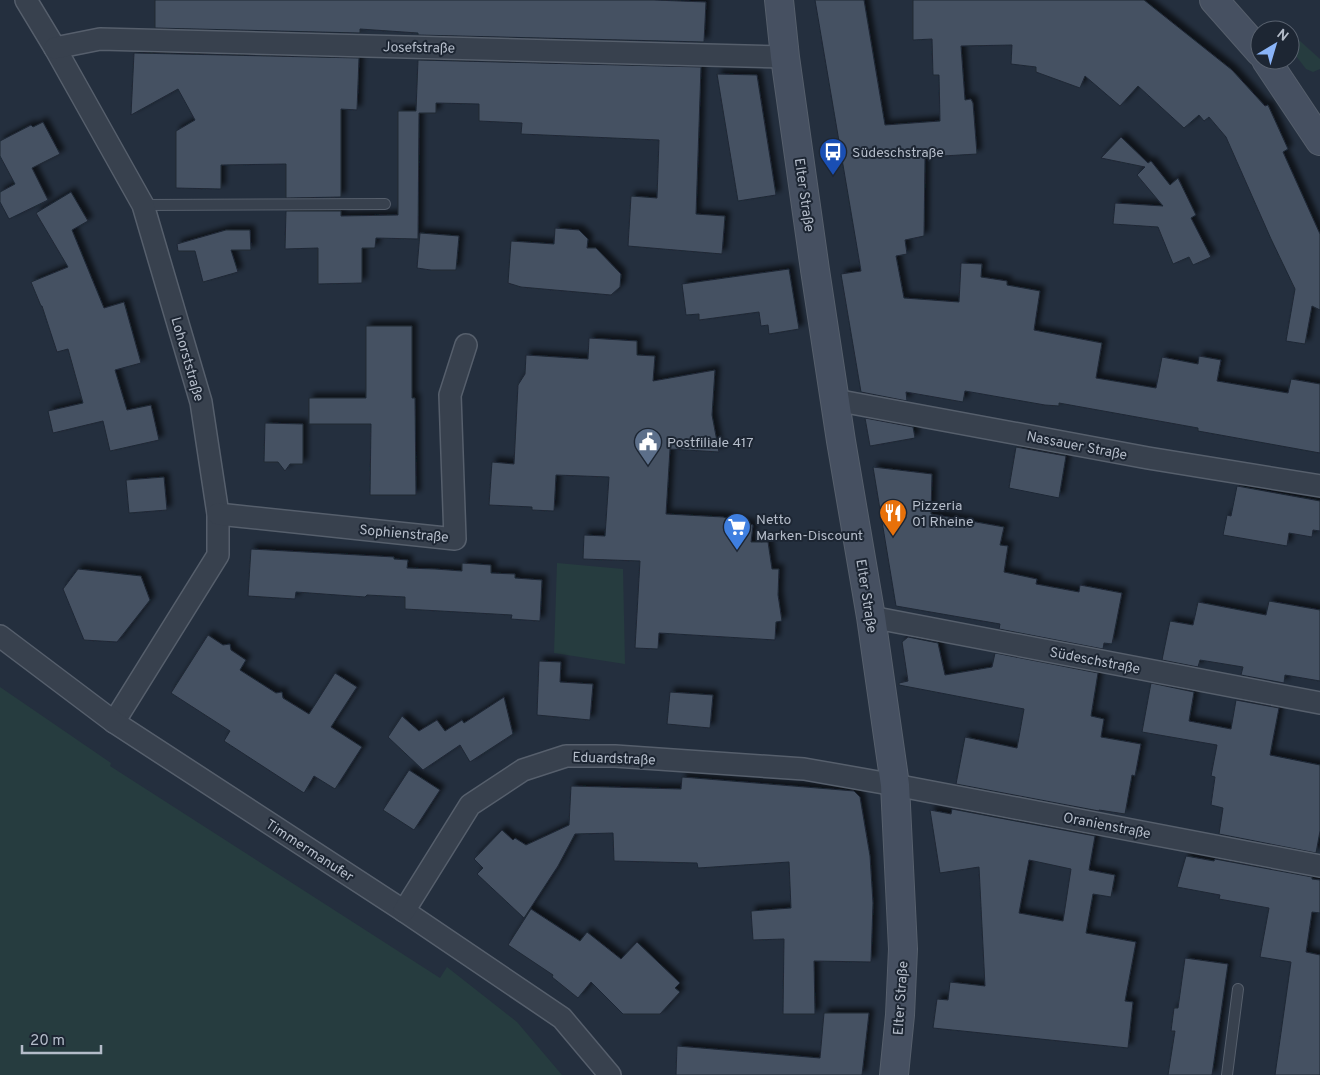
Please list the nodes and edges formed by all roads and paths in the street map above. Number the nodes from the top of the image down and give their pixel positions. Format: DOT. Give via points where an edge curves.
graph roads {
  1 [pos="26,0"];
  2 [pos="779,0"];
  3 [pos="1214,0"];
  4 [pos="1250,41"];
  5 [pos="55,48"];
  6 [pos="785,56"];
  7 [pos="1273,70"];
  8 [pos="1320,142"];
  9 [pos="385,204"];
  10 [pos="143,205"];
  11 [pos="466,345"];
  12 [pos="835,400"];
  13 [pos="1320,486"];
  14 [pos="218,514"];
  15 [pos="871,617"];
  16 [pos="0,636"];
  17 [pos="1320,703"];
  18 [pos="114,722"];
  19 [pos="894,785"];
  20 [pos="1320,866"];
  21 [pos="404,911"];
  22 [pos="1238,989"];
  23 [pos="610,1075"];
  24 [pos="894,1075"];
  25 [pos="1227,1075"];
  1 -- 5 [label="street, Lohorststraße"];
  2 -- 6 [label="main road, Elter Straße"];
  3 -- 4 [label="main road"];
  5 -- 6 [label="street, Josefstraße" via="100,39"];
  5 -- 10 [label="street, Lohorststraße"];
  6 -- 12 [label="main road, Elter Straße"];
  7 -- 8 [label="main road"];
  9 -- 10 [label="lane"];
  10 -- 14 [label="street, Lohorststraße" via="201,402"];
  11 -- 14 [label="street, Sophienstraße" via="450,395 455,540"];
  12 -- 13 [label="street, Nassauer Straße"];
  12 -- 15 [label="main road, Elter Straße"];
  14 -- 18 [label="street, Lohorststraße" via="218,555"];
  15 -- 17 [label="street, Südeschstraße"];
  15 -- 19 [label="main road, Elter Straße"];
  16 -- 18 [label="street, Timmermanufer"];
  18 -- 21 [label="street, Timmermanufer"];
  19 -- 20 [label="street, Oranienstraße"];
  19 -- 21 [label="street, Eduardstraße" via="804,769 615,756 566,756 523,770 470,805"];
  19 -- 24 [label="main road, Elter Straße" via="903,949"];
  21 -- 23 [label="street, Timmermanufer" via="562,1018"];
  22 -- 25 [label="lane"];
}
